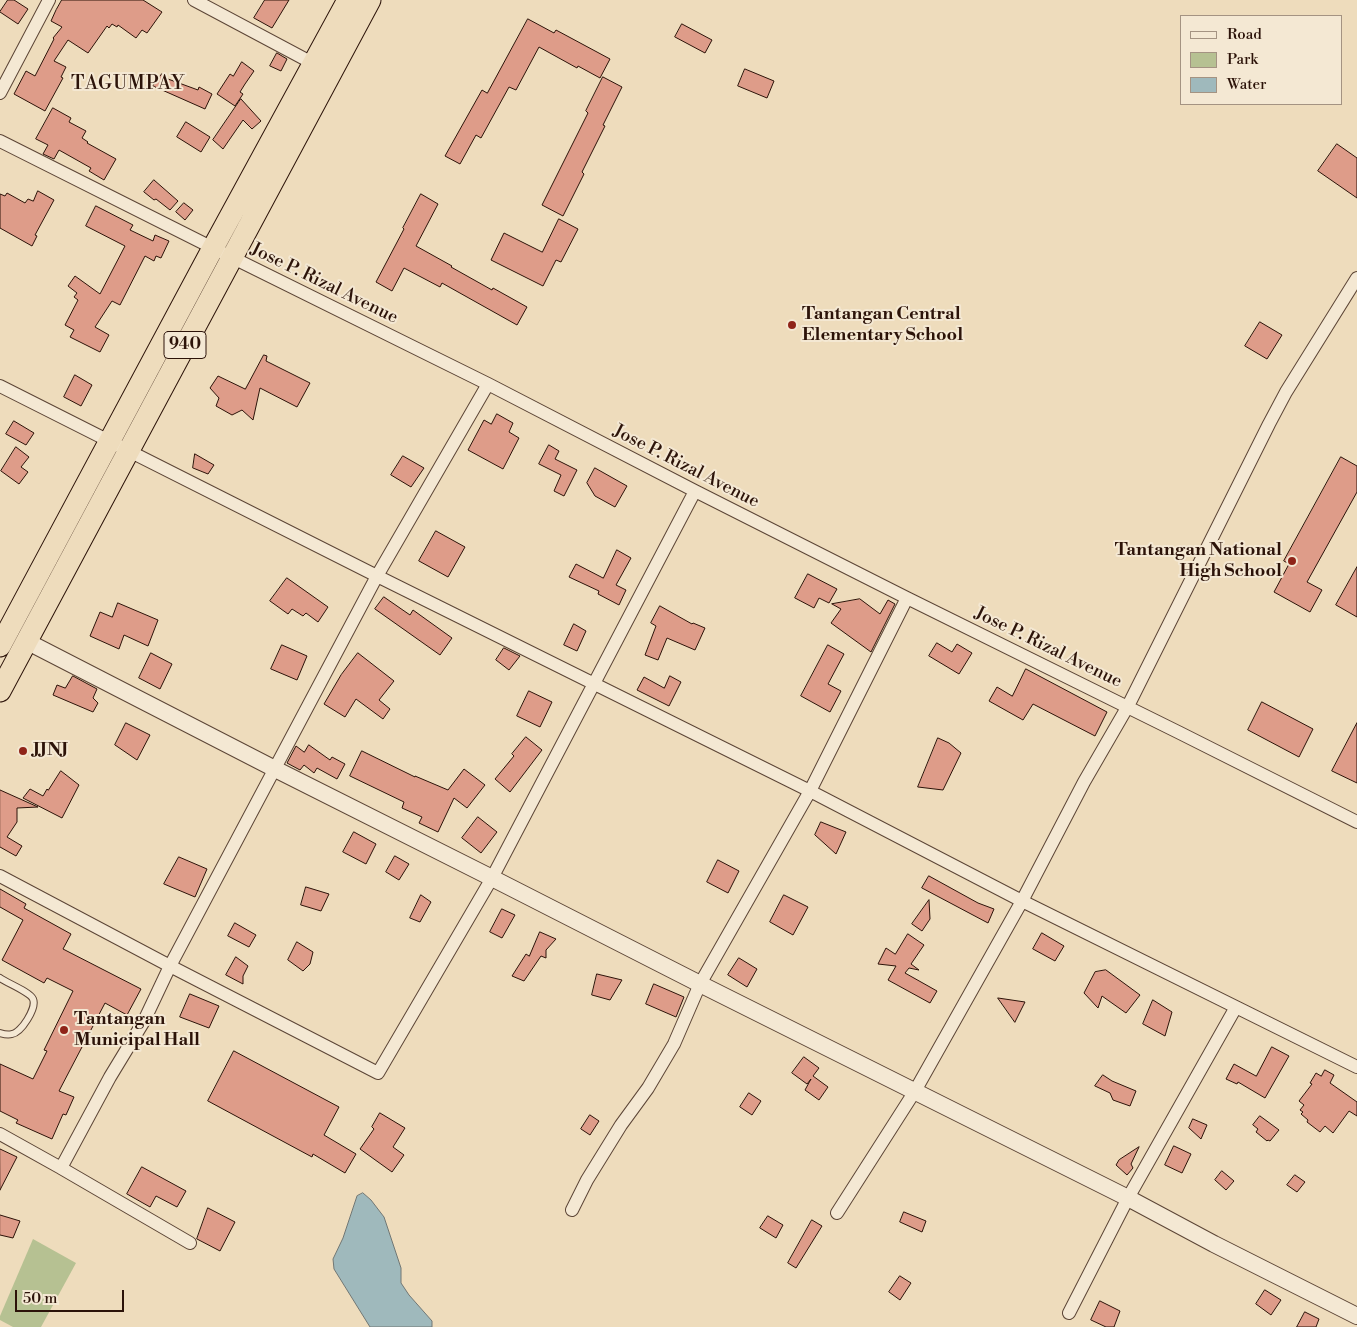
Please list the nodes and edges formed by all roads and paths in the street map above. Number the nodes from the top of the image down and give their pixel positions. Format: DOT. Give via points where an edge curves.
graph roads {
  1 [pos="49,0"];
  2 [pos="194,0"];
  3 [pos="348,0"];
  4 [pos="370,0"];
  5 [pos="313,64"];
  6 [pos="332,74"];
  7 [pos="0,93"];
  8 [pos="0,141"];
  9 [pos="213,248"];
  10 [pos="232,258"];
  11 [pos="1357,278"];
  12 [pos="488,384"];
  13 [pos="0,386"];
  14 [pos="110,440"];
  15 [pos="128,450"];
  16 [pos="695,491"];
  17 [pos="377,576"];
  18 [pos="907,598"];
  19 [pos="2,635"];
  20 [pos="26,641"];
  21 [pos="594,683"];
  22 [pos="0,691"];
  23 [pos="1128,706"];
  24 [pos="275,769"];
  25 [pos="810,791"];
  26 [pos="1357,822"];
  27 [pos="0,876"];
  28 [pos="492,878"];
  29 [pos="1022,901"];
  30 [pos="170,966"];
  31 [pos="0,978"];
  32 [pos="700,984"];
  33 [pos="1236,1007"];
  34 [pos="0,1033"];
  35 [pos="1357,1067"];
  36 [pos="915,1091"];
  37 [pos="0,1134"];
  38 [pos="61,1168"];
  39 [pos="1128,1198"];
  40 [pos="572,1210"];
  41 [pos="837,1213"];
  42 [pos="190,1243"];
  43 [pos="1069,1313"];
  44 [pos="1357,1316"];
  1 -- 7 [label="street"];
  2 -- 5 [label="street"];
  3 -- 5 [label="highway, 940"];
  4 -- 6 [label="highway, 940"];
  5 -- 6 [label="street"];
  5 -- 9 [label="highway, 940"];
  6 -- 10 [label="highway, 940"];
  8 -- 9 [label="street, Jose P. Rizal Avenue"];
  9 -- 10 [label="street, Jose P. Rizal Avenue"];
  9 -- 14 [label="highway, 940"];
  10 -- 12 [label="street, Jose P. Rizal Avenue"];
  10 -- 15 [label="highway, 940"];
  11 -- 23 [label="street" via="1286,392"];
  12 -- 16 [label="street, Jose P. Rizal Avenue"];
  12 -- 17 [label="street"];
  13 -- 14 [label="street"];
  14 -- 15 [label="street"];
  14 -- 19 [label="highway, 940"];
  15 -- 17 [label="street"];
  15 -- 20 [label="highway, 940"];
  16 -- 18 [label="street, Jose P. Rizal Avenue"];
  16 -- 21 [label="street"];
  17 -- 21 [label="street"];
  17 -- 24 [label="street"];
  18 -- 23 [label="street, Jose P. Rizal Avenue"];
  18 -- 25 [label="street"];
  19 -- 20 [label="street"];
  20 -- 22 [label="highway, 940"];
  20 -- 24 [label="street"];
  21 -- 25 [label="street"];
  21 -- 28 [label="street"];
  23 -- 26 [label="street, Jose P. Rizal Avenue"];
  23 -- 29 [label="street"];
  24 -- 28 [label="street"];
  24 -- 30 [label="street"];
  25 -- 29 [label="street"];
  25 -- 32 [label="street"];
  27 -- 30 [label="street"];
  28 -- 30 [label="street" via="378,1073"];
  28 -- 32 [label="street"];
  29 -- 33 [label="street"];
  29 -- 36 [label="street"];
  30 -- 38 [label="street" via="144,1021"];
  31 -- 34 [label="lane" via="27,993 34,1001 18,1031"];
  32 -- 36 [label="street"];
  32 -- 40 [label="street" via="674,1044 648,1088 620,1125"];
  33 -- 35 [label="street"];
  33 -- 39 [label="street"];
  36 -- 39 [label="street"];
  36 -- 41 [label="street"];
  37 -- 38 [label="street"];
  38 -- 42 [label="street"];
  39 -- 43 [label="street"];
  39 -- 44 [label="street"];
}
